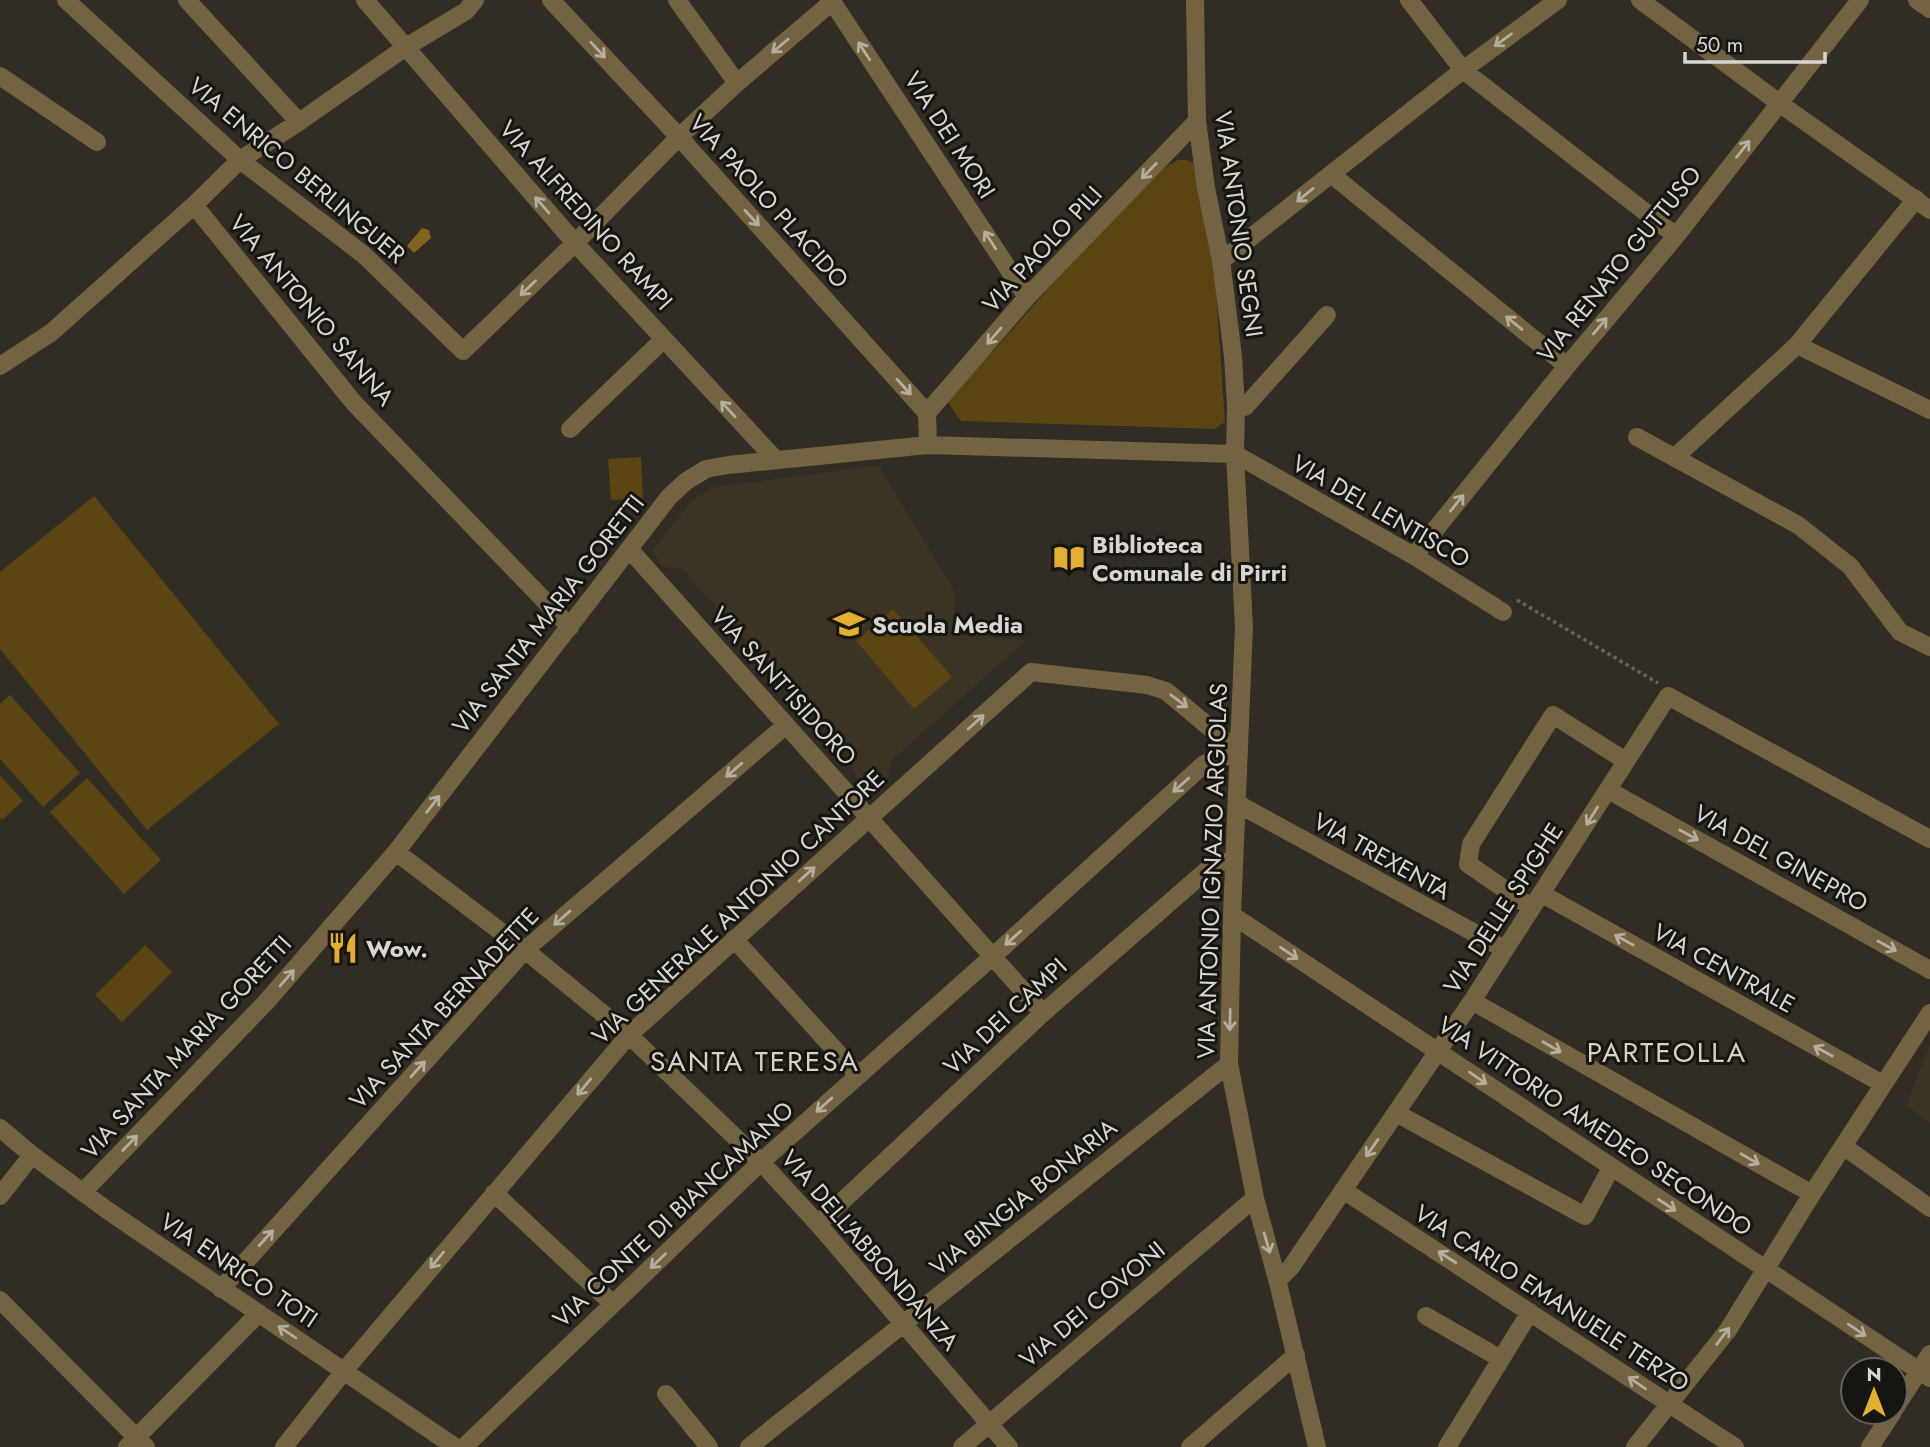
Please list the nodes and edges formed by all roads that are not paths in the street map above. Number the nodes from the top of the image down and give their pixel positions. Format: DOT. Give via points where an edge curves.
graph roads {
  1 [pos="66,0"];
  2 [pos="187,0"];
  3 [pos="365,0"];
  4 [pos="475,0"];
  5 [pos="551,0"];
  6 [pos="677,0"];
  7 [pos="1195,0"];
  8 [pos="1409,0"];
  9 [pos="1558,0"];
  10 [pos="1640,0"];
  11 [pos="1860,0"];
  12 [pos="1917,0"];
  13 [pos="832,1"];
  14 [pos="1930,9"];
  15 [pos="405,47"];
  16 [pos="1463,70"];
  17 [pos="0,76"];
  18 [pos="737,83"];
  19 [pos="1778,103"];
  20 [pos="1197,121"];
  21 [pos="299,122"];
  22 [pos="679,136"];
  23 [pos="97,142"];
  24 [pos="240,160"];
  25 [pos="1331,174"];
  26 [pos="1923,204"];
  27 [pos="194,205"];
  28 [pos="1676,236"];
  29 [pos="575,243"];
  30 [pos="1221,261"];
  31 [pos="1027,298"];
  32 [pos="1327,315"];
  33 [pos="664,339"];
  34 [pos="1797,345"];
  35 [pos="0,366"];
  36 [pos="1567,366"];
  37 [pos="1236,407"];
  38 [pos="1930,410"];
  39 [pos="927,413"];
  40 [pos="570,429"];
  41 [pos="1637,437"];
  42 [pos="928,445"];
  43 [pos="1235,454"];
  44 [pos="1675,457"];
  45 [pos="775,459"];
  46 [pos="629,549"];
  47 [pos="1414,556"];
  48 [pos="1503,612"];
  49 [pos="570,627"];
  50 [pos="1930,648"];
  51 [pos="786,725"];
  52 [pos="1239,752"];
  53 [pos="1626,761"];
  54 [pos="1608,790"];
  55 [pos="1238,804"];
  56 [pos="870,818"];
  57 [pos="1930,839"];
  58 [pos="396,852"];
  59 [pos="1234,862"];
  60 [pos="1537,901"];
  61 [pos="1232,915"];
  62 [pos="734,939"];
  63 [pos="525,950"];
  64 [pos="1504,950"];
  65 [pos="992,957"];
  66 [pos="1930,970"];
  67 [pos="1472,1001"];
  68 [pos="1043,1013"];
  69 [pos="1930,1013"];
  70 [pos="629,1035"];
  71 [pos="1437,1051"];
  72 [pos="1229,1064"];
  73 [pos="858,1075"];
  74 [pos="1882,1084"];
  75 [pos="1396,1113"];
  76 [pos="0,1128"];
  77 [pos="1843,1146"];
  78 [pos="32,1155"];
  79 [pos="761,1162"];
  80 [pos="1611,1168"];
  81 [pos="1343,1190"];
  82 [pos="83,1192"];
  83 [pos="494,1193"];
  84 [pos="1812,1194"];
  85 [pos="0,1196"];
  86 [pos="1255,1198"];
  87 [pos="1930,1208"];
  88 [pos="818,1224"];
  89 [pos="1765,1269"];
  90 [pos="1278,1280"];
  91 [pos="221,1289"];
  92 [pos="0,1300"];
  93 [pos="613,1304"];
  94 [pos="1530,1311"];
  95 [pos="259,1313"];
  96 [pos="1426,1316"];
  97 [pos="903,1324"];
  98 [pos="1930,1354"];
  99 [pos="1296,1355"];
  100 [pos="1501,1359"];
  101 [pos="344,1371"];
  102 [pos="1925,1375"];
  103 [pos="1909,1393"];
  104 [pos="666,1394"];
  105 [pos="1669,1404"];
  106 [pos="989,1423"];
  107 [pos="1884,1426"];
  108 [pos="137,1444"];
  109 [pos="284,1447"];
  110 [pos="455,1447"];
  111 [pos="464,1447"];
  112 [pos="709,1447"];
  113 [pos="749,1447"];
  114 [pos="962,1447"];
  115 [pos="1009,1447"];
  116 [pos="1190,1447"];
  117 [pos="1317,1447"];
  118 [pos="1447,1447"];
  119 [pos="1635,1447"];
  120 [pos="1735,1447"];
  121 [pos="1870,1447"];
  1 -- 24 [label="street, VIA ENRICO BERLINGUER"];
  2 -- 21 [label="street"];
  3 -- 15 [label="street, VIA ALFREDINO RAMPI"];
  4 -- 15 [label="street"];
  5 -- 22 [label="street, VIA PAOLO PLACIDO, one-way"];
  6 -- 18 [label="street"];
  7 -- 20 [label="street, VIA ANTONIO SEGNI"];
  8 -- 16 [label="street"];
  9 -- 16 [label="street, one-way"];
  10 -- 19 [label="street"];
  11 -- 19 [label="street, VIA RENATO GUTTUSO"];
  12 -- 14 [label="street"];
  13 -- 18 [label="street, one-way"];
  31 -- 13 [label="street, VIA DEI MORI, one-way"];
  15 -- 21 [label="street"];
  29 -- 15 [label="street, VIA ALFREDINO RAMPI, one-way"];
  16 -- 25 [label="street"];
  16 -- 28 [label="street"];
  17 -- 23 [label="street"];
  18 -- 22 [label="street"];
  19 -- 26 [label="street"];
  28 -- 19 [label="street, VIA RENATO GUTTUSO, one-way"];
  20 -- 30 [label="street, VIA ANTONIO SEGNI"];
  20 -- 31 [label="street, VIA PAOLO PILI, one-way"];
  21 -- 24 [label="street"];
  22 -- 29 [label="street"];
  22 -- 39 [label="street, VIA PAOLO PLACIDO, one-way"];
  24 -- 27 [label="street"];
  29 -- 24 [label="street, VIA ENRICO BERLINGUER, one-way" via="463,351 364,255"];
  25 -- 30 [label="street, one-way"];
  36 -- 25 [label="street, one-way"];
  26 -- 34 [label="street"];
  27 -- 35 [label="street" via="52,332"];
  27 -- 49 [label="street, VIA ANTONIO SANNA" via="354,403"];
  36 -- 28 [label="street, VIA RENATO GUTTUSO, one-way"];
  29 -- 33 [label="street, VIA ALFREDINO RAMPI"];
  30 -- 37 [label="street, VIA ANTONIO SEGNI"];
  31 -- 39 [label="street, VIA PAOLO PILI, one-way"];
  32 -- 37 [label="street" via="1245,407"];
  33 -- 40 [label="street"];
  45 -- 33 [label="street, VIA ALFREDINO RAMPI, one-way"];
  34 -- 38 [label="street"];
  34 -- 44 [label="street"];
  47 -- 36 [label="street, VIA RENATO GUTTUSO, one-way"];
  37 -- 43 [label="street, VIA ANTONIO SEGNI"];
  39 -- 42 [label="street"];
  41 -- 44 [label="street"];
  42 -- 43 [label="street, VIA SANTA MARIA GORETTI"];
  42 -- 45 [label="street, VIA SANTA MARIA GORETTI"];
  43 -- 47 [label="street, VIA DEL LENTISCO"];
  43 -- 52 [label="street, VIA ANTONIO IGNAZIO ARGIOLAS" via="1250,627"];
  44 -- 50 [label="street" via="1798,525 1850,566 1900,632"];
  45 -- 46 [label="street, VIA SANTA MARIA GORETTI" via="706,470 685,482"];
  46 -- 49 [label="street, VIA SANTA MARIA GORETTI"];
  46 -- 51 [label="street, VIA SANT'ISIDORO"];
  47 -- 48 [label="street, VIA DEL LENTISCO"];
  58 -- 49 [label="street, VIA SANTA MARIA GORETTI, one-way"];
  51 -- 56 [label="street, VIA SANT'ISIDORO"];
  51 -- 63 [label="street, VIA SANTA BERNADETTE, one-way"];
  52 -- 55 [label="street, VIA ANTONIO IGNAZIO ARGIOLAS"];
  56 -- 52 [label="street, VIA GENERALE ANTONIO CANTORE, one-way" via="1031,672 1166,691"];
  52 -- 65 [label="street, VIA CONTE DI BIANCAMANO, one-way" via="1204,764"];
  53 -- 54 [label="street, VIA DELLE SPIGHE"];
  53 -- 57 [label="street, VIA DELLE SPIGHE" via="1668,696"];
  53 -- 60 [label="street, VIA CENTRALE" via="1553,715 1545,727 1471,844 1468,864"];
  54 -- 60 [label="street, VIA DELLE SPIGHE, one-way"];
  54 -- 66 [label="street, VIA DEL GINEPRO, one-way"];
  55 -- 59 [label="street, VIA ANTONIO IGNAZIO ARGIOLAS"];
  55 -- 64 [label="street, VIA TREXENTA"];
  62 -- 56 [label="street, VIA GENERALE ANTONIO CANTORE, one-way"];
  56 -- 65 [label="street, VIA SANT'ISIDORO"];
  58 -- 63 [label="street, VIA DELL'ABBONDANZA"];
  82 -- 58 [label="street, VIA SANTA MARIA GORETTI, one-way" via="267,1001"];
  59 -- 61 [label="street, VIA ANTONIO IGNAZIO ARGIOLAS"];
  59 -- 68 [label="street, VIA DEI CAMPI" via="1216,862"];
  60 -- 64 [label="street, VIA DELLE SPIGHE"];
  74 -- 60 [label="street, VIA CENTRALE, one-way"];
  61 -- 71 [label="street, VIA VITTORIO AMEDEO SECONDO, one-way"];
  61 -- 72 [label="street, VIA ANTONIO IGNAZIO ARGIOLAS, one-way"];
  62 -- 70 [label="street, VIA GENERALE ANTONIO CANTORE"];
  62 -- 73 [label="street"];
  63 -- 70 [label="street, VIA DELL'ABBONDANZA"];
  91 -- 63 [label="street, VIA SANTA BERNADETTE, one-way"];
  64 -- 67 [label="street, VIA DELLE SPIGHE"];
  65 -- 68 [label="street, VIA SANT'ISIDORO"];
  65 -- 73 [label="street, VIA CONTE DI BIANCAMANO"];
  67 -- 71 [label="street, VIA DELLE SPIGHE"];
  67 -- 84 [label="street, one-way"];
  68 -- 88 [label="street, VIA DEI CAMPI"];
  69 -- 74 [label="street"];
  70 -- 79 [label="street, VIA DELL'ABBONDANZA"];
  70 -- 83 [label="street, VIA GENERALE ANTONIO CANTORE, one-way"];
  71 -- 75 [label="street, VIA DELLE SPIGHE"];
  71 -- 80 [label="street, VIA VITTORIO AMEDEO SECONDO, one-way"];
  72 -- 86 [label="street, VIA ANTONIO IGNAZIO ARGIOLAS"];
  72 -- 97 [label="street, VIA BINGIA BONARIA"];
  73 -- 79 [label="street, VIA CONTE DI BIANCAMANO, one-way"];
  74 -- 77 [label="street"];
  75 -- 80 [label="street" via="1585,1216"];
  75 -- 81 [label="street, VIA DELLE SPIGHE, one-way"];
  76 -- 78 [label="street, VIA ENRICO TOTI"];
  77 -- 84 [label="street"];
  77 -- 87 [label="street"];
  78 -- 82 [label="street, VIA ENRICO TOTI"];
  78 -- 85 [label="street"];
  79 -- 88 [label="street, VIA DELL'ABBONDANZA"];
  79 -- 93 [label="street, VIA CONTE DI BIANCAMANO, one-way"];
  80 -- 89 [label="street, VIA VITTORIO AMEDEO SECONDO, one-way"];
  81 -- 90 [label="street, VIA DELLE SPIGHE"];
  94 -- 81 [label="street, VIA CARLO EMANUELE TERZO, one-way"];
  82 -- 91 [label="street, VIA ENRICO TOTI"];
  83 -- 93 [label="street"];
  83 -- 101 [label="street, VIA GENERALE ANTONIO CANTORE, one-way"];
  84 -- 89 [label="street"];
  86 -- 90 [label="street, VIA ANTONIO IGNAZIO ARGIOLAS, one-way"];
  86 -- 106 [label="street, VIA DEI COVONI"];
  88 -- 97 [label="street, VIA DELL'ABBONDANZA"];
  89 -- 102 [label="street, VIA VITTORIO AMEDEO SECONDO, one-way"];
  105 -- 89 [label="street, one-way" via="1728,1329"];
  90 -- 99 [label="street, VIA ANTONIO IGNAZIO ARGIOLAS"];
  91 -- 95 [label="street, VIA ENRICO TOTI"];
  92 -- 108 [label="street"];
  93 -- 111 [label="street, VIA CONTE DI BIANCAMANO"];
  94 -- 100 [label="street"];
  105 -- 94 [label="street, VIA CARLO EMANUELE TERZO, one-way"];
  101 -- 95 [label="street, VIA ENRICO TOTI, one-way"];
  95 -- 108 [label="street"];
  96 -- 100 [label="street"];
  97 -- 106 [label="street, VIA DELL'ABBONDANZA"];
  97 -- 113 [label="street, VIA BINGIA BONARIA"];
  98 -- 102 [label="street"];
  99 -- 116 [label="street"];
  99 -- 117 [label="street, VIA ANTONIO IGNAZIO ARGIOLAS"];
  100 -- 118 [label="street"];
  101 -- 109 [label="street, VIA GENERALE ANTONIO CANTORE"];
  101 -- 110 [label="street, VIA ENRICO TOTI"];
  102 -- 103 [label="street"];
  104 -- 112 [label="street"];
  105 -- 119 [label="street"];
  105 -- 120 [label="street, VIA CARLO EMANUELE TERZO"];
  106 -- 114 [label="street, VIA DEI COVONI"];
  106 -- 115 [label="street, VIA DELL'ABBONDANZA"];
  107 -- 121 [label="street"];
}
